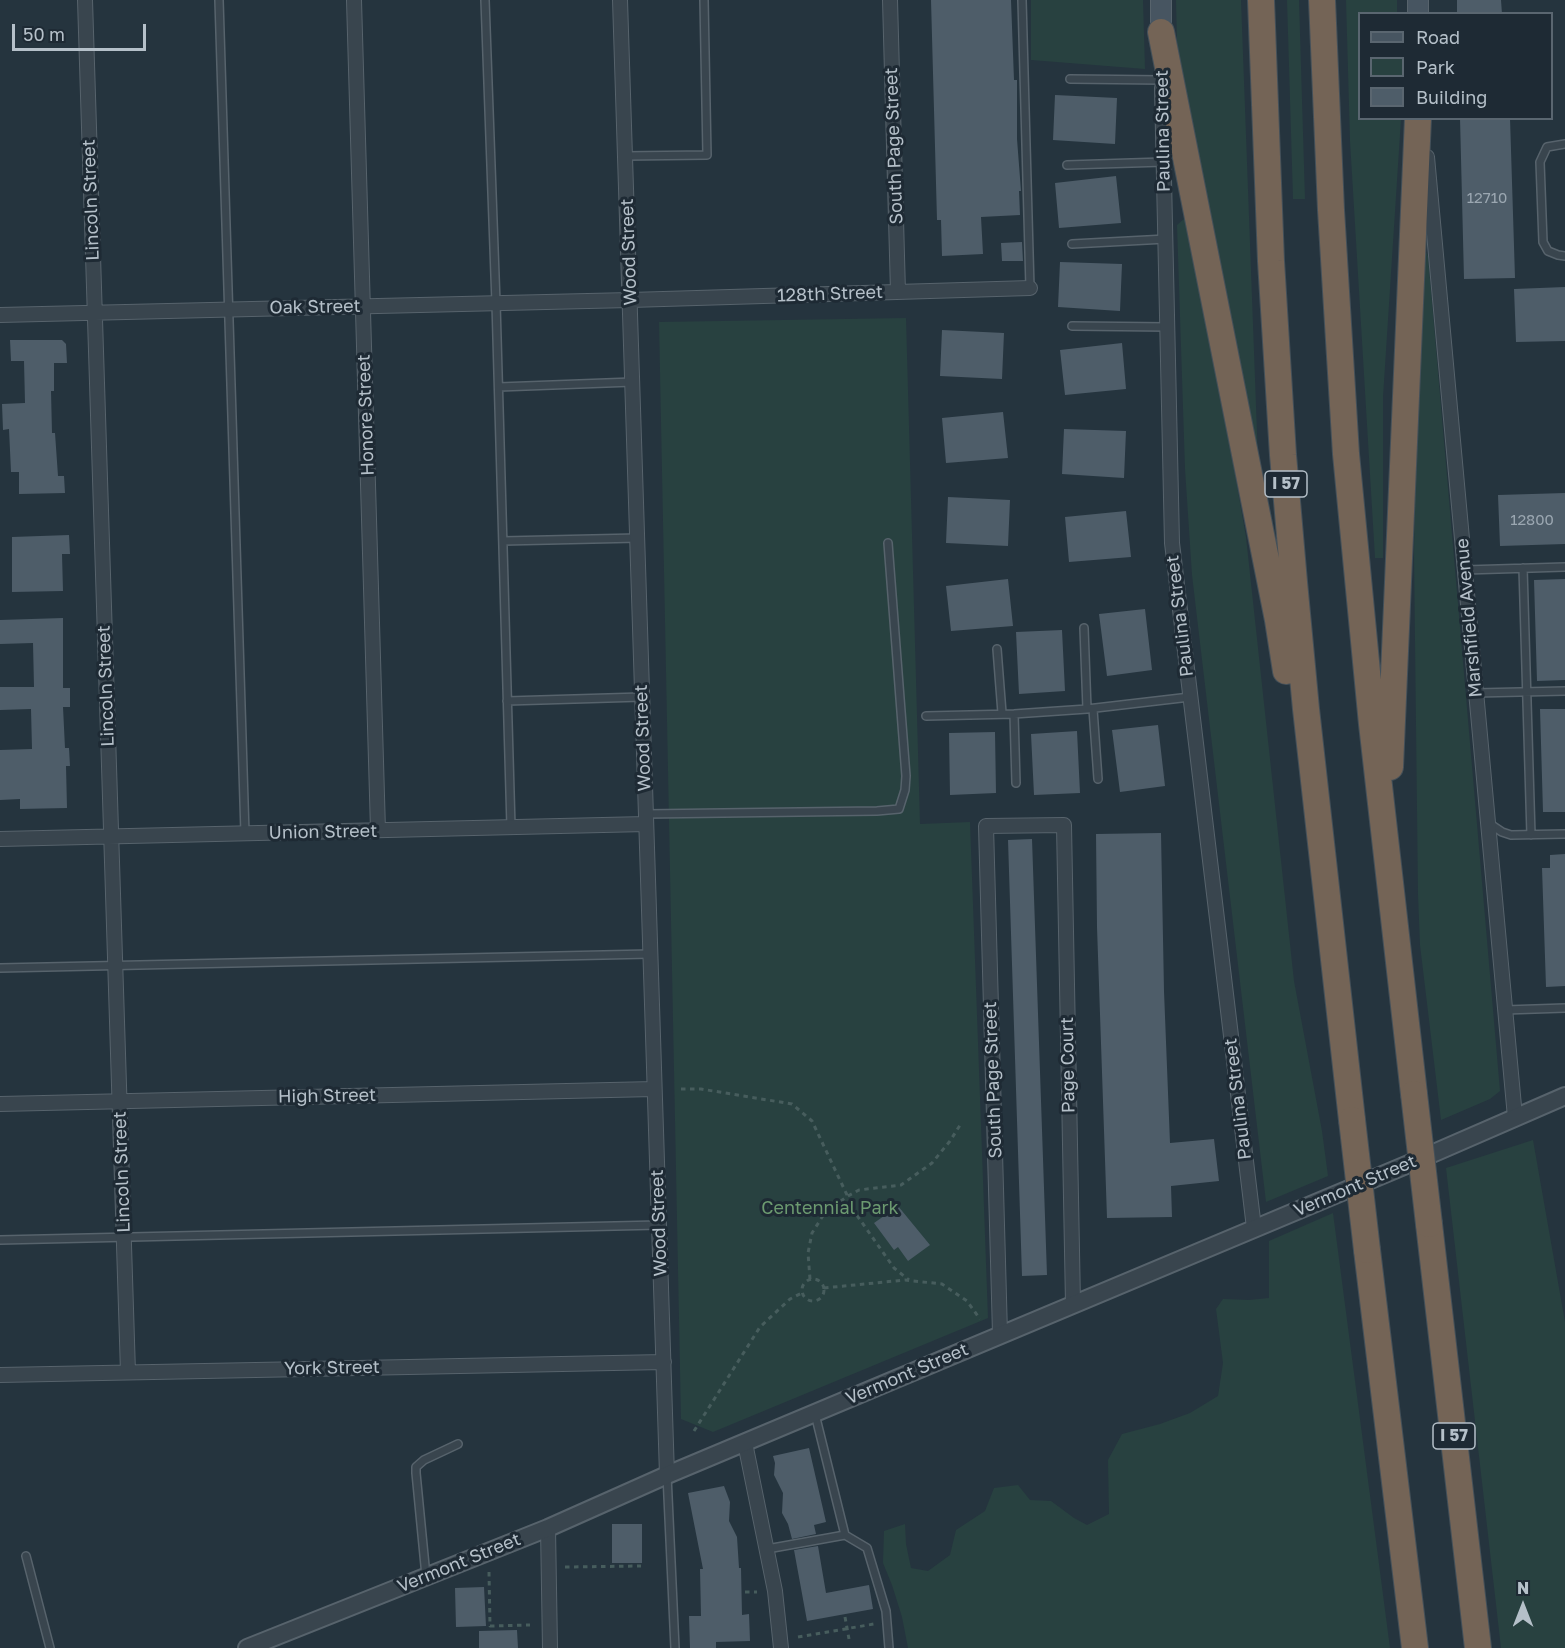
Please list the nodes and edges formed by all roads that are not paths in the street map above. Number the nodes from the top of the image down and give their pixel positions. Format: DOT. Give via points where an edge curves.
graph roads {
  1 [pos="86,0"];
  2 [pos="219,0"];
  3 [pos="354,0"];
  4 [pos="485,0"];
  5 [pos="620,0"];
  6 [pos="704,0"];
  7 [pos="890,0"];
  8 [pos="1022,0"];
  9 [pos="1161,0"];
  10 [pos="1261,0"];
  11 [pos="1322,0"];
  12 [pos="1161,32"];
  13 [pos="1070,80"];
  14 [pos="1162,80"];
  15 [pos="1419,120"];
  16 [pos="1424,120"];
  17 [pos="1565,144"];
  18 [pos="625,156"];
  19 [pos="1164,162"];
  20 [pos="1067,165"];
  21 [pos="1166,239"];
  22 [pos="1072,244"];
  23 [pos="1565,256"];
  24 [pos="1030,288"];
  25 [pos="898,292"];
  26 [pos="630,300"];
  27 [pos="496,303"];
  28 [pos="363,306"];
  29 [pos="228,309"];
  30 [pos="94,312"];
  31 [pos="0,315"];
  32 [pos="1072,326"];
  33 [pos="1168,327"];
  34 [pos="633,382"];
  35 [pos="499,387"];
  36 [pos="638,538"];
  37 [pos="503,541"];
  38 [pos="888,543"];
  39 [pos="1565,567"];
  40 [pos="1523,568"];
  41 [pos="1465,570"];
  42 [pos="1083,628"];
  43 [pos="997,649"];
  44 [pos="1565,691"];
  45 [pos="1527,692"];
  46 [pos="1476,693"];
  47 [pos="642,697"];
  48 [pos="1190,697"];
  49 [pos="507,701"];
  50 [pos="1090,709"];
  51 [pos="1002,713"];
  52 [pos="1014,714"];
  53 [pos="926,716"];
  54 [pos="1098,779"];
  55 [pos="1016,783"];
  56 [pos="646,819"];
  57 [pos="1488,822"];
  58 [pos="1064,825"];
  59 [pos="511,827"];
  60 [pos="378,830"];
  61 [pos="245,833"];
  62 [pos="1531,834"];
  63 [pos="1565,834"];
  64 [pos="111,837"];
  65 [pos="0,839"];
  66 [pos="1386,851"];
  67 [pos="650,954"];
  68 [pos="115,965"];
  69 [pos="1334,966"];
  70 [pos="0,968"];
  71 [pos="1565,1008"];
  72 [pos="1505,1010"];
  73 [pos="654,1089"];
  74 [pos="1565,1096"];
  75 [pos="119,1101"];
  76 [pos="0,1104"];
  77 [pos="1515,1117"];
  78 [pos="659,1225"];
  79 [pos="1254,1228"];
  80 [pos="124,1238"];
  81 [pos="0,1240"];
  82 [pos="1073,1304"];
  83 [pos="1000,1334"];
  84 [pos="664,1362"];
  85 [pos="128,1372"];
  86 [pos="0,1375"];
  87 [pos="815,1413"];
  88 [pos="745,1443"];
  89 [pos="458,1444"];
  90 [pos="667,1475"];
  91 [pos="548,1528"];
  92 [pos="845,1535"];
  93 [pos="766,1549"];
  94 [pos="26,1556"];
  95 [pos="426,1576"];
  96 [pos="50,1648"];
  97 [pos="247,1648"];
  98 [pos="550,1648"];
  99 [pos="675,1648"];
  100 [pos="781,1648"];
  101 [pos="890,1648"];
  102 [pos="1415,1648"];
  103 [pos="1478,1648"];
  1 -- 30 [label="street, Lincoln Street"];
  2 -- 29 [label="lane"];
  3 -- 28 [label="street, Honore Street"];
  4 -- 27 [label="lane"];
  5 -- 18 [label="street, Wood Street"];
  6 -- 18 [label="lane" via="707,155"];
  7 -- 25 [label="street, South Page Street"];
  8 -- 24 [label="lane"];
  9 -- 12 [label="main road, Paulina Street"];
  10 -- 69 [label="highway, I 57" via="1283,455"];
  11 -- 66 [label="highway, I 57" via="1346,454"];
  12 -- 14 [label="street, Paulina Street"];
  12 -- 69 [label="highway" via="1278,620"];
  13 -- 14 [label="lane"];
  14 -- 19 [label="street, Paulina Street"];
  15 -- 66 [label="highway"];
  16 -- 41 [label="street, Marshfield Avenue"];
  17 -- 23 [label="lane" via="1547,147 1540,162 1543,242 1548,250"];
  18 -- 26 [label="street, Wood Street"];
  19 -- 20 [label="lane"];
  19 -- 21 [label="street, Paulina Street"];
  21 -- 22 [label="lane"];
  21 -- 33 [label="street, Paulina Street"];
  24 -- 25 [label="street, 128th Street"];
  25 -- 26 [label="street, 128th Street"];
  26 -- 27 [label="street, Oak Street"];
  26 -- 34 [label="street, Wood Street"];
  27 -- 28 [label="street, Oak Street"];
  27 -- 35 [label="lane"];
  28 -- 29 [label="street, Oak Street"];
  28 -- 60 [label="street, Honore Street"];
  29 -- 30 [label="street, Oak Street"];
  29 -- 61 [label="lane"];
  30 -- 31 [label="street, Oak Street"];
  30 -- 64 [label="street, Lincoln Street"];
  32 -- 33 [label="lane"];
  33 -- 48 [label="street, Paulina Street" via="1172,543"];
  34 -- 35 [label="lane"];
  34 -- 36 [label="street, Wood Street"];
  35 -- 37 [label="lane"];
  36 -- 37 [label="lane"];
  36 -- 47 [label="street, Wood Street"];
  37 -- 49 [label="lane"];
  38 -- 56 [label="lane" via="906,776 899,809"];
  39 -- 40 [label="lane"];
  40 -- 41 [label="lane"];
  40 -- 45 [label="lane"];
  41 -- 46 [label="street, Marshfield Avenue"];
  42 -- 50 [label="lane"];
  43 -- 51 [label="lane"];
  44 -- 45 [label="lane"];
  45 -- 46 [label="lane"];
  45 -- 62 [label="lane"];
  46 -- 57 [label="street, Marshfield Avenue"];
  47 -- 49 [label="lane"];
  47 -- 56 [label="street, Wood Street"];
  48 -- 50 [label="lane"];
  48 -- 79 [label="street, Paulina Street"];
  49 -- 59 [label="lane"];
  50 -- 52 [label="lane"];
  50 -- 54 [label="lane"];
  51 -- 52 [label="lane"];
  51 -- 53 [label="lane"];
  52 -- 55 [label="lane"];
  56 -- 59 [label="street, Union Street"];
  56 -- 67 [label="street, Wood Street"];
  57 -- 62 [label="lane" via="1511,835"];
  57 -- 72 [label="street, Marshfield Avenue"];
  58 -- 82 [label="street, Page Court"];
  58 -- 83 [label="street, South Page Street" via="986,826"];
  59 -- 60 [label="street, Union Street"];
  60 -- 61 [label="street, Union Street"];
  61 -- 64 [label="street, Union Street"];
  62 -- 63 [label="lane"];
  64 -- 65 [label="street, Union Street"];
  64 -- 68 [label="street, Lincoln Street"];
  66 -- 103 [label="highway, I 57, bridge"];
  67 -- 68 [label="lane"];
  67 -- 73 [label="street, Wood Street"];
  68 -- 70 [label="lane"];
  68 -- 75 [label="street, Lincoln Street"];
  69 -- 102 [label="highway, I 57, bridge"];
  71 -- 72 [label="lane"];
  72 -- 77 [label="street, Marshfield Avenue"];
  73 -- 75 [label="street, High Street"];
  73 -- 78 [label="street, Wood Street"];
  74 -- 77 [label="street, Vermont Street"];
  75 -- 76 [label="street, High Street"];
  75 -- 80 [label="street, Lincoln Street"];
  77 -- 79 [label="street, Vermont Street"];
  78 -- 80 [label="lane"];
  78 -- 84 [label="street, Wood Street"];
  79 -- 82 [label="street, Vermont Street"];
  80 -- 81 [label="lane"];
  80 -- 85 [label="street, Lincoln Street"];
  82 -- 83 [label="street, Vermont Street"];
  83 -- 87 [label="street, Vermont Street"];
  84 -- 85 [label="street, York Street"];
  84 -- 90 [label="street, Wood Street"];
  85 -- 86 [label="street, York Street"];
  87 -- 88 [label="street, Vermont Street"];
  87 -- 92 [label="lane"];
  88 -- 90 [label="street, Vermont Street"];
  88 -- 93 [label="street"];
  89 -- 95 [label="lane" via="416,1467"];
  90 -- 91 [label="street, Vermont Street"];
  90 -- 99 [label="lane"];
  91 -- 95 [label="street, Vermont Street"];
  91 -- 98 [label="street"];
  92 -- 93 [label="lane"];
  92 -- 101 [label="lane" via="867,1548 886,1611"];
  93 -- 100 [label="street"];
  94 -- 96 [label="lane"];
  95 -- 97 [label="street, Vermont Street"];
}
